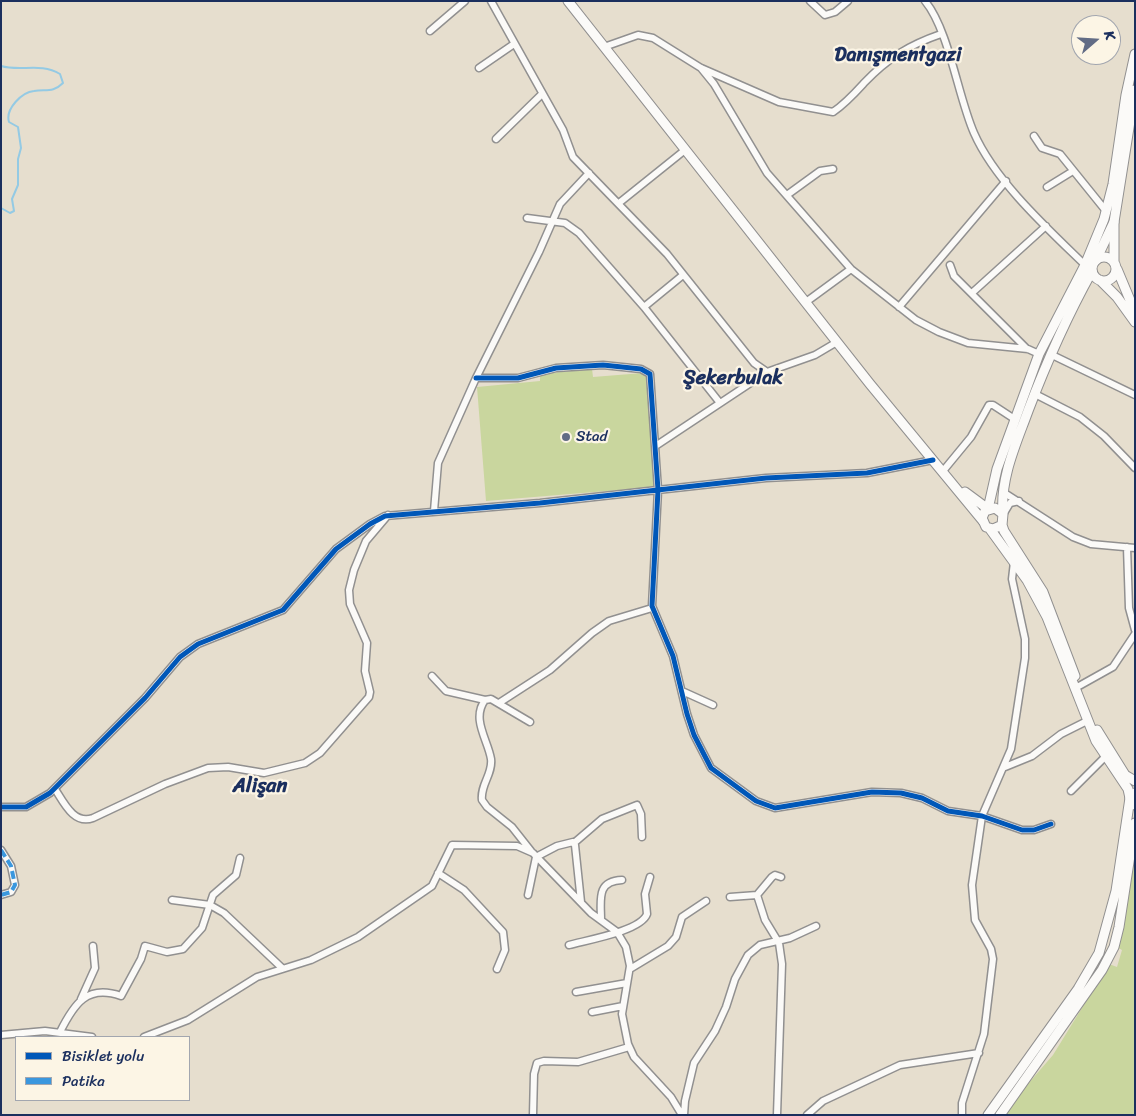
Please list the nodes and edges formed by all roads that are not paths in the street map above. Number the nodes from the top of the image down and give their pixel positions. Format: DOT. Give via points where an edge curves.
graph roads {
  1 [pos="465,1"];
  2 [pos="491,1"];
  3 [pos="568,1"];
  4 [pos="810,1"];
  5 [pos="848,1"];
  6 [pos="925,1"];
  7 [pos="430,31"];
  8 [pos="941,34"];
  9 [pos="514,44"];
  10 [pos="604,47"];
  11 [pos="1135,54"];
  12 [pos="479,68"];
  13 [pos="702,68"];
  14 [pos="1135,90"];
  15 [pos="542,94"];
  16 [pos="1034,136"];
  17 [pos="496,139"];
  18 [pos="685,150"];
  19 [pos="834,169"];
  20 [pos="1073,171"];
  21 [pos="589,173"];
  22 [pos="1006,181"];
  23 [pos="1047,187"];
  24 [pos="787,195"];
  25 [pos="619,203"];
  26 [pos="1106,210"];
  27 [pos="527,218"];
  28 [pos="553,220"];
  29 [pos="1114,222"];
  30 [pos="1046,226"];
  31 [pos="950,265"];
  32 [pos="1115,265"];
  33 [pos="1091,266"];
  34 [pos="851,269"];
  35 [pos="684,275"];
  36 [pos="1100,280"];
  37 [pos="973,292"];
  38 [pos="806,302"];
  39 [pos="644,307"];
  40 [pos="899,307"];
  41 [pos="1135,312"];
  42 [pos="1135,322"];
  43 [pos="837,342"];
  44 [pos="1028,349"];
  45 [pos="1039,354"];
  46 [pos="1050,354"];
  47 [pos="768,372"];
  48 [pos="476,378"];
  49 [pos="1035,394"];
  50 [pos="1135,395"];
  51 [pos="720,403"];
  52 [pos="1016,420"];
  53 [pos="657,445"];
  54 [pos="933,460"];
  55 [pos="1135,468"];
  56 [pos="945,474"];
  57 [pos="658,490"];
  58 [pos="1003,492"];
  59 [pos="1019,501"];
  60 [pos="988,509"];
  61 [pos="434,511"];
  62 [pos="1003,514"];
  63 [pos="388,515"];
  64 [pos="983,521"];
  65 [pos="1002,525"];
  66 [pos="990,529"];
  67 [pos="1127,547"];
  68 [pos="1135,548"];
  69 [pos="1014,562"];
  70 [pos="652,608"];
  71 [pos="1135,630"];
  72 [pos="1135,634"];
  73 [pos="432,676"];
  74 [pos="1079,686"];
  75 [pos="682,691"];
  76 [pos="485,700"];
  77 [pos="499,703"];
  78 [pos="712,705"];
  79 [pos="1087,721"];
  80 [pos="530,722"];
  81 [pos="1105,757"];
  82 [pos="1005,767"];
  83 [pos="1135,781"];
  84 [pos="55,789"];
  85 [pos="1071,791"];
  86 [pos="1133,798"];
  87 [pos="1,807"];
  88 [pos="982,816"];
  89 [pos="1135,823"];
  90 [pos="1051,824"];
  91 [pos="642,838"];
  92 [pos="574,843"];
  93 [pos="1,850"];
  94 [pos="535,855"];
  95 [pos="240,858"];
  96 [pos="438,873"];
  97 [pos="650,877"];
  98 [pos="781,877"];
  99 [pos="622,880"];
  100 [pos="1,895"];
  101 [pos="528,895"];
  102 [pos="757,895"];
  103 [pos="730,897"];
  104 [pos="172,900"];
  105 [pos="706,901"];
  106 [pos="581,903"];
  107 [pos="210,905"];
  108 [pos="600,920"];
  109 [pos="816,926"];
  110 [pos="617,932"];
  111 [pos="777,940"];
  112 [pos="569,945"];
  113 [pos="93,946"];
  114 [pos="282,968"];
  115 [pos="497,969"];
  116 [pos="630,969"];
  117 [pos="628,983"];
  118 [pos="576,992"];
  119 [pos="80,1000"];
  120 [pos="623,1006"];
  121 [pos="592,1012"];
  122 [pos="60,1032"];
  123 [pos="1,1035"];
  124 [pos="86,1036"];
  125 [pos="147,1036"];
  126 [pos="629,1047"];
  127 [pos="979,1053"];
  128 [pos="533,1115"];
  129 [pos="683,1115"];
  130 [pos="776,1115"];
  131 [pos="807,1115"];
  132 [pos="962,1115"];
  133 [pos="988,1115"];
  134 [pos="1000,1115"];
  1 -- 7 [label="street"];
  2 -- 9 [label="street"];
  3 -- 10 [label="main road"];
  4 -- 5 [label="street" via="825,15 835,12"];
  6 -- 8 [label="street"];
  8 -- 13 [label="street" via="913,43 882,66 848,102 833,112 779,102"];
  8 -- 22 [label="street" via="974,132"];
  9 -- 12 [label="street"];
  9 -- 15 [label="street"];
  10 -- 13 [label="street" via="638,35 653,38"];
  10 -- 18 [label="main road"];
  11 -- 26 [label="main road"];
  13 -- 24 [label="street" via="767,173"];
  14 -- 29 [label="main road"];
  15 -- 17 [label="street"];
  15 -- 21 [label="street" via="563,130 573,157"];
  16 -- 20 [label="street" via="1042,148 1060,154"];
  18 -- 25 [label="street"];
  18 -- 38 [label="main road"];
  19 -- 24 [label="street" via="820,171"];
  20 -- 23 [label="street"];
  20 -- 26 [label="street"];
  21 -- 25 [label="street"];
  21 -- 28 [label="street" via="560,204"];
  22 -- 30 [label="street"];
  22 -- 40 [label="street"];
  24 -- 34 [label="street"];
  25 -- 35 [label="street"];
  26 -- 33 [label="main road"];
  27 -- 28 [label="street"];
  28 -- 39 [label="street" via="565,223 579,233"];
  28 -- 48 [label="street"];
  29 -- 32 [label="main road"];
  29 -- 33 [label="main road"];
  30 -- 33 [label="street"];
  30 -- 37 [label="street"];
  31 -- 37 [label="street" via="954,276"];
  32 -- 33 [label="main road" via="1107,257"];
  32 -- 36 [label="main road" via="1111,279"];
  32 -- 41 [label="main road"];
  33 -- 36 [label="main road"];
  33 -- 45 [label="main road"];
  33 -- 46 [label="main road"];
  34 -- 38 [label="street"];
  34 -- 40 [label="street"];
  35 -- 39 [label="street"];
  35 -- 47 [label="street" via="748,356"];
  36 -- 42 [label="main road"];
  37 -- 44 [label="street"];
  38 -- 43 [label="main road"];
  39 -- 51 [label="street"];
  40 -- 44 [label="street" via="916,320 968,343"];
  43 -- 47 [label="street" via="815,355"];
  43 -- 54 [label="main road"];
  44 -- 45 [label="street"];
  45 -- 52 [label="main road"];
  46 -- 49 [label="main road"];
  46 -- 50 [label="street"];
  47 -- 51 [label="street"];
  48 -- 53 [label="street" via="518,378 556,368 602,366 647,370 652,380"];
  48 -- 61 [label="street" via="438,463"];
  49 -- 55 [label="street" via="1080,417"];
  49 -- 58 [label="main road" via="1010,460"];
  51 -- 53 [label="street"];
  52 -- 56 [label="street" via="989,405"];
  52 -- 60 [label="main road" via="997,469"];
  53 -- 57 [label="street"];
  54 -- 56 [label="main road"];
  54 -- 57 [label="street" via="867,473 766,478"];
  56 -- 60 [label="main road"];
  56 -- 64 [label="main road"];
  57 -- 61 [label="street"];
  57 -- 70 [label="street"];
  58 -- 59 [label="street"];
  58 -- 62 [label="main road"];
  59 -- 62 [label="street" via="1010,504"];
  59 -- 67 [label="street" via="1073,537 1091,544"];
  60 -- 62 [label="main road" via="995,508"];
  60 -- 64 [label="main road" via="983,514"];
  61 -- 63 [label="street"];
  62 -- 65 [label="main road"];
  63 -- 84 [label="street" via="336,549 283,610 198,644 186,652"];
  63 -- 84 [label="street" via="366,541 349,590 350,604 365,636 368,651 365,671 370,697 314,759 264,773 228,767 208,768 83,820 75,817"];
  64 -- 66 [label="main road"];
  65 -- 66 [label="main road"];
  65 -- 74 [label="main road" via="1043,592"];
  66 -- 69 [label="main road"];
  67 -- 68 [label="street"];
  67 -- 71 [label="street" via="1129,608"];
  69 -- 79 [label="main road" via="1047,617"];
  69 -- 82 [label="street" via="1012,578 1025,639 1025,658 1011,749"];
  70 -- 75 [label="street" via="673,656"];
  70 -- 77 [label="street" via="609,621 550,670"];
  72 -- 74 [label="street" via="1113,667"];
  73 -- 76 [label="street" via="452,694"];
  74 -- 83 [label="main road" via="1110,754 1125,775"];
  75 -- 78 [label="street"];
  75 -- 88 [label="street" via="694,735 711,768 765,806 782,808 872,792 901,793 948,810"];
  76 -- 77 [label="street"];
  76 -- 94 [label="street" via="480,709 480,719 491,767 482,800 512,827"];
  77 -- 80 [label="street"];
  79 -- 81 [label="main road"];
  79 -- 82 [label="street" via="1061,734 1032,756"];
  81 -- 85 [label="street"];
  81 -- 86 [label="main road"];
  82 -- 88 [label="street"];
  84 -- 87 [label="street" via="26,807"];
  86 -- 133 [label="main road" via="1116,890 1100,953"];
  88 -- 90 [label="street" via="1022,830"];
  88 -- 127 [label="street" via="974,860 972,901 977,926 992,949 993,959"];
  89 -- 134 [label="main road" via="1114,947 1102,970"];
  91 -- 92 [label="street" via="641,814 637,805 602,819"];
  92 -- 94 [label="street"];
  92 -- 106 [label="street"];
  93 -- 100 [label="street" via="11,866 15,885 11,892"];
  94 -- 96 [label="street" via="516,846 455,844 449,848"];
  94 -- 101 [label="street"];
  94 -- 106 [label="street"];
  95 -- 107 [label="street" via="236,875 213,895"];
  96 -- 114 [label="street" via="426,891 393,910 352,941 311,960"];
  96 -- 115 [label="street" via="464,890 502,932 505,950"];
  97 -- 110 [label="street" via="645,894 646,917 637,925"];
  98 -- 102 [label="street" via="772,877"];
  99 -- 108 [label="street" via="612,880 604,886"];
  102 -- 103 [label="street"];
  102 -- 111 [label="street" via="765,920"];
  104 -- 107 [label="street"];
  105 -- 116 [label="street" via="682,917 676,936 668,946"];
  106 -- 108 [label="street"];
  107 -- 114 [label="street" via="237,923"];
  107 -- 119 [label="street" via="202,928 183,949 167,952 145,946 121,996 103,991"];
  108 -- 110 [label="street"];
  109 -- 111 [label="street" via="790,938"];
  110 -- 112 [label="street"];
  110 -- 116 [label="street" via="626,947"];
  111 -- 129 [label="street" via="753,950 742,965 715,1031 694,1064"];
  111 -- 130 [label="street" via="783,979"];
  113 -- 119 [label="street" via="95,968"];
  114 -- 125 [label="street" via="257,977 188,1020"];
  116 -- 117 [label="street"];
  117 -- 118 [label="street"];
  117 -- 120 [label="street"];
  119 -- 122 [label="street"];
  120 -- 121 [label="street"];
  120 -- 126 [label="street" via="622,1022"];
  122 -- 123 [label="street"];
  122 -- 124 [label="street"];
  126 -- 128 [label="street" via="578,1062 537,1063"];
  126 -- 129 [label="street"];
  127 -- 131 [label="street" via="900,1065 823,1101"];
  127 -- 132 [label="street" via="962,1103"];
}
